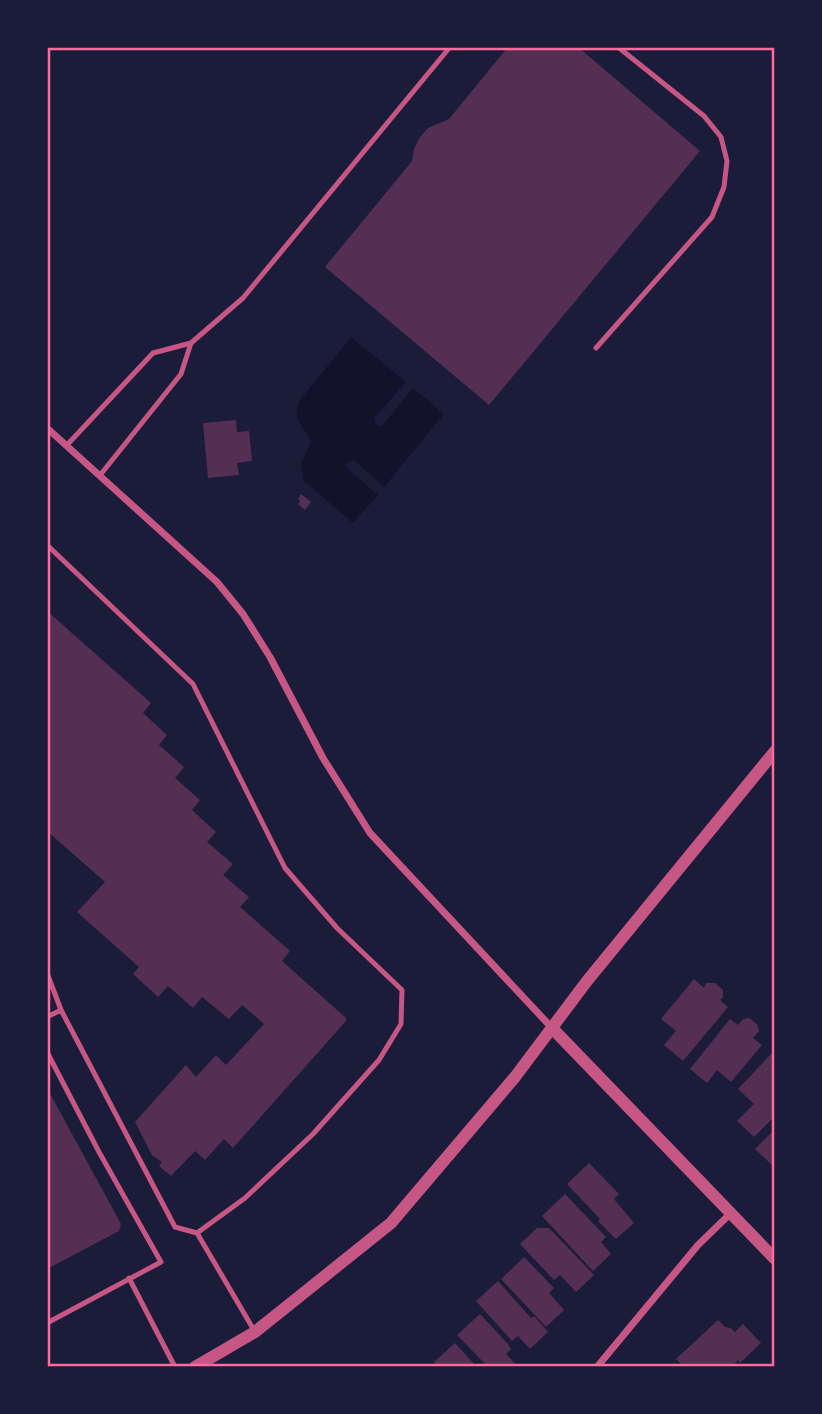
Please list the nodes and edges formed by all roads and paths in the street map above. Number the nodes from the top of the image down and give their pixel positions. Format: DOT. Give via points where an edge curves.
graph roads {
  1 [pos="450,47"];
  2 [pos="618,47"];
  3 [pos="191,344"];
  4 [pos="596,348"];
  5 [pos="47,428"];
  6 [pos="67,445"];
  7 [pos="101,474"];
  8 [pos="47,545"];
  9 [pos="775,751"];
  10 [pos="47,973"];
  11 [pos="61,1010"];
  12 [pos="47,1017"];
  13 [pos="552,1028"];
  14 [pos="47,1052"];
  15 [pos="731,1213"];
  16 [pos="197,1233"];
  17 [pos="775,1259"];
  18 [pos="129,1278"];
  19 [pos="47,1323"];
  20 [pos="255,1332"];
  21 [pos="175,1367"];
  22 [pos="195,1367"];
  23 [pos="597,1367"];
  1 -- 3 [label="lane" via="243,298"];
  2 -- 4 [label="lane" via="704,116 721,136 727,161 724,187 712,217"];
  3 -- 6 [label="lane" via="153,353"];
  3 -- 7 [label="lane" via="181,374"];
  5 -- 6 [label="street"];
  6 -- 7 [label="street"];
  7 -- 13 [label="street" via="243,614 370,833"];
  8 -- 16 [label="lane" via="192,684 285,868 337,928 402,990 401,1024 379,1060 313,1134 245,1198"];
  9 -- 13 [label="street"];
  10 -- 11 [label="lane"];
  11 -- 12 [label="lane"];
  11 -- 16 [label="lane" via="175,1227"];
  13 -- 15 [label="street"];
  13 -- 20 [label="street" via="391,1223"];
  14 -- 18 [label="lane" via="161,1262"];
  15 -- 17 [label="street"];
  15 -- 23 [label="street" via="698,1245"];
  16 -- 20 [label="lane"];
  18 -- 19 [label="lane"];
  18 -- 21 [label="lane"];
  20 -- 22 [label="street"];
}
